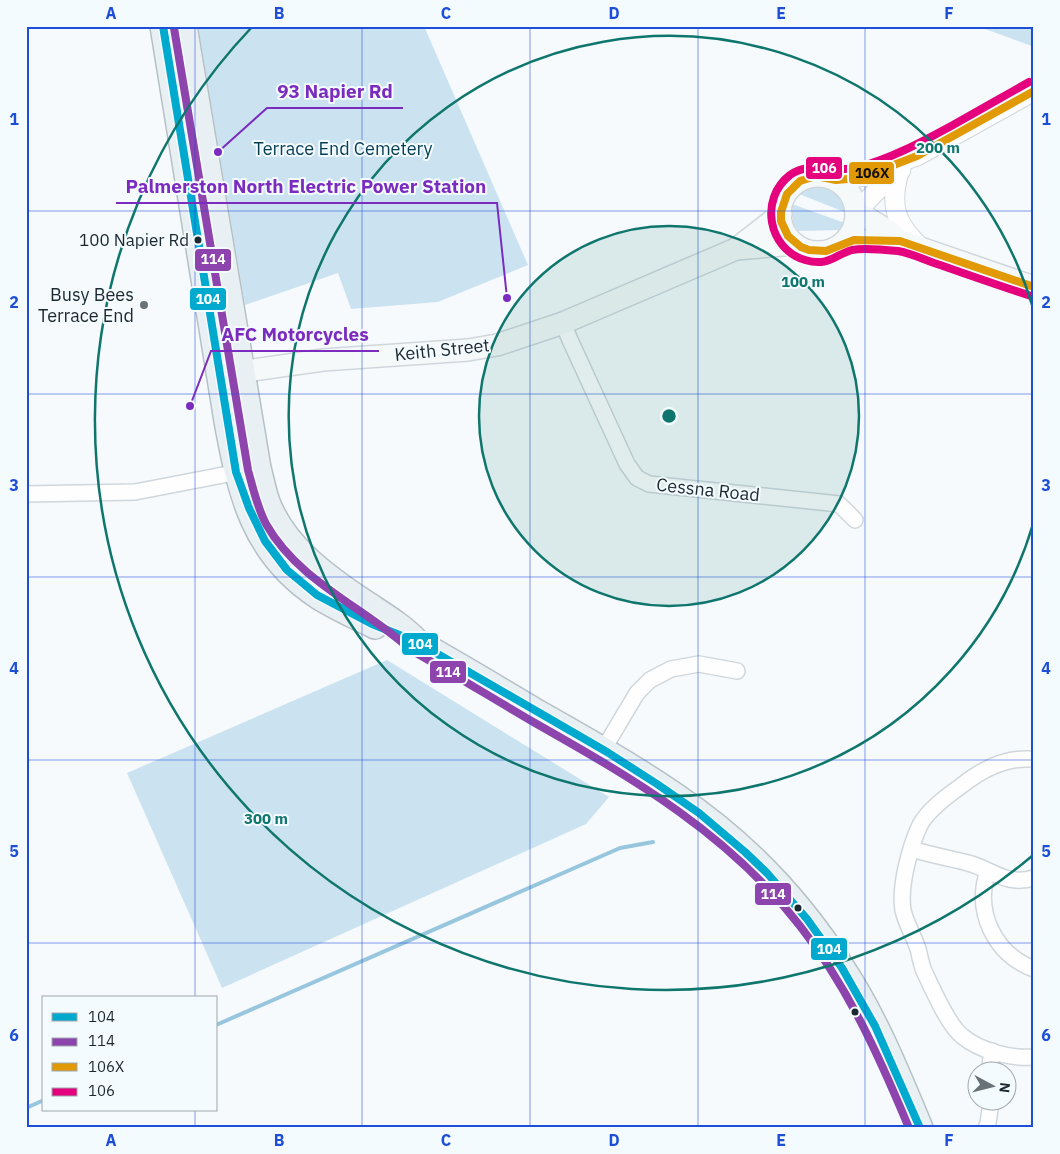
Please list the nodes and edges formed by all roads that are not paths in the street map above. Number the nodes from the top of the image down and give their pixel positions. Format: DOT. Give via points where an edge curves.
graph roads {
  1 [pos="164,26"];
  2 [pos="184,26"];
  3 [pos="183,85"];
  4 [pos="1034,91"];
  5 [pos="917,156"];
  6 [pos="899,172"];
  7 [pos="835,180"];
  8 [pos="856,210"];
  9 [pos="781,214"];
  10 [pos="900,241"];
  11 [pos="843,243"];
  12 [pos="795,244"];
  13 [pos="921,248"];
  14 [pos="736,249"];
  15 [pos="1034,287"];
  16 [pos="563,323"];
  17 [pos="231,373"];
  18 [pos="247,470"];
  19 [pos="26,494"];
  20 [pos="855,520"];
  21 [pos="737,670"];
  22 [pos="603,750"];
  23 [pos="1032,755"];
  24 [pos="912,849"];
  25 [pos="988,871"];
  26 [pos="1034,878"];
  27 [pos="1034,969"];
  28 [pos="876,1026"];
  29 [pos="992,1051"];
  30 [pos="1034,1057"];
  31 [pos="990,1062"];
  32 [pos="990,1112"];
  33 [pos="920,1128"];
  34 [pos="938,1128"];
  35 [pos="986,1128"];
  1 -- 3 [label="highway"];
  2 -- 3 [label="highway"];
  3 -- 17 [label="highway"];
  4 -- 5 [label="street"];
  5 -- 6 [label="street"];
  5 -- 7 [label="street" via="857,178"];
  6 -- 8 [label="street"];
  6 -- 13 [label="street" via="894,189 896,214 902,228"];
  7 -- 8 [label="main road" via="849,192"];
  7 -- 9 [label="main road" via="818,176 800,181 785,195"];
  8 -- 10 [label="main road"];
  8 -- 11 [label="main road" via="850,235"];
  9 -- 12 [label="main road" via="784,230"];
  9 -- 14 [label="main road, Keith Street"];
  10 -- 11 [label="main road" via="853,240"];
  10 -- 13 [label="main road"];
  11 -- 12 [label="main road" via="819,252"];
  12 -- 14 [label="main road, Keith Street"];
  13 -- 15 [label="main road"];
  14 -- 16 [label="main road, Keith Street"];
  16 -- 17 [label="main road, Keith Street" via="497,345 468,350 323,360"];
  16 -- 20 [label="street, Cessna Road" via="627,464 637,478 649,484 839,504"];
  17 -- 18 [label="highway"];
  18 -- 19 [label="street" via="135,492"];
  18 -- 22 [label="highway" via="293,546 307,559 417,642"];
  21 -- 22 [label="street" via="699,664 671,669 650,680 638,693"];
  22 -- 28 [label="highway" via="676,796 754,859 820,935"];
  23 -- 24 [label="street" via="1002,762 972,777 942,800 921,824"];
  24 -- 25 [label="street" via="970,863"];
  24 -- 29 [label="street" via="902,892 903,910 924,970 960,1035"];
  25 -- 26 [label="street" via="1013,881"];
  25 -- 27 [label="street" via="984,909 988,925 1006,950"];
  28 -- 33 [label="highway"];
  28 -- 34 [label="highway" via="908,1066"];
  29 -- 30 [label="street"];
  29 -- 31 [label="street"];
  32 -- 35 [label="street"];
}
